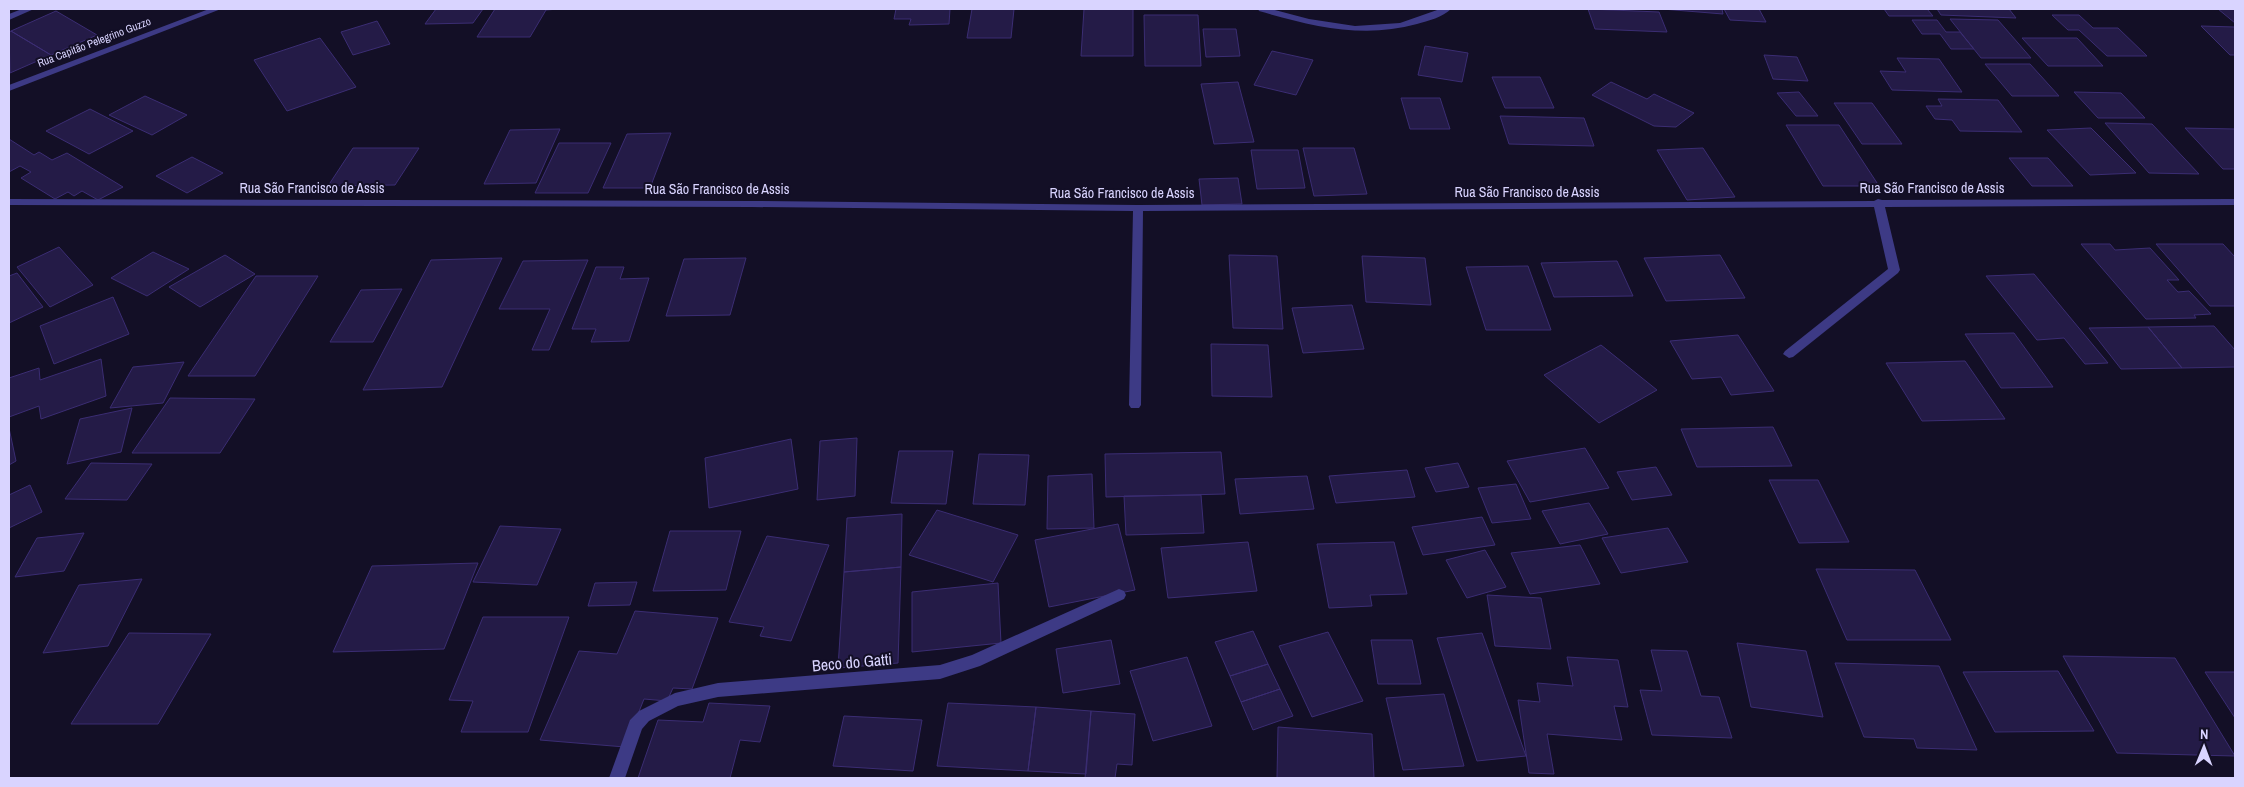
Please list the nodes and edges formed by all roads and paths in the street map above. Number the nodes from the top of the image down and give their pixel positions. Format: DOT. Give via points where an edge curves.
graph roads {
  1 [pos="30,9"];
  2 [pos="217,9"];
  3 [pos="1262,9"];
  4 [pos="1448,9"];
  5 [pos="9,17"];
  6 [pos="9,88"];
  7 [pos="9,202"];
  8 [pos="1878,202"];
  9 [pos="2235,202"];
  10 [pos="1138,208"];
  11 [pos="1789,354"];
  12 [pos="1135,404"];
  13 [pos="1120,595"];
  14 [pos="617,778"];
  1 -- 5 [label="street"];
  2 -- 6 [label="street, Rua Capitão Pelegrino Guzzo"];
  3 -- 4 [label="street" via="1303,21 1356,30 1407,25"];
  7 -- 10 [label="street, Rua São Francisco de Assis"];
  8 -- 9 [label="street, Rua São Francisco de Assis"];
  8 -- 10 [label="street, Rua São Francisco de Assis" via="1732,206"];
  8 -- 11 [label="street" via="1894,270"];
  10 -- 12 [label="street"];
  13 -- 14 [label="street, Beco do Gatti" via="976,661 940,672 718,690 675,700 644,716 636,725"];
}
